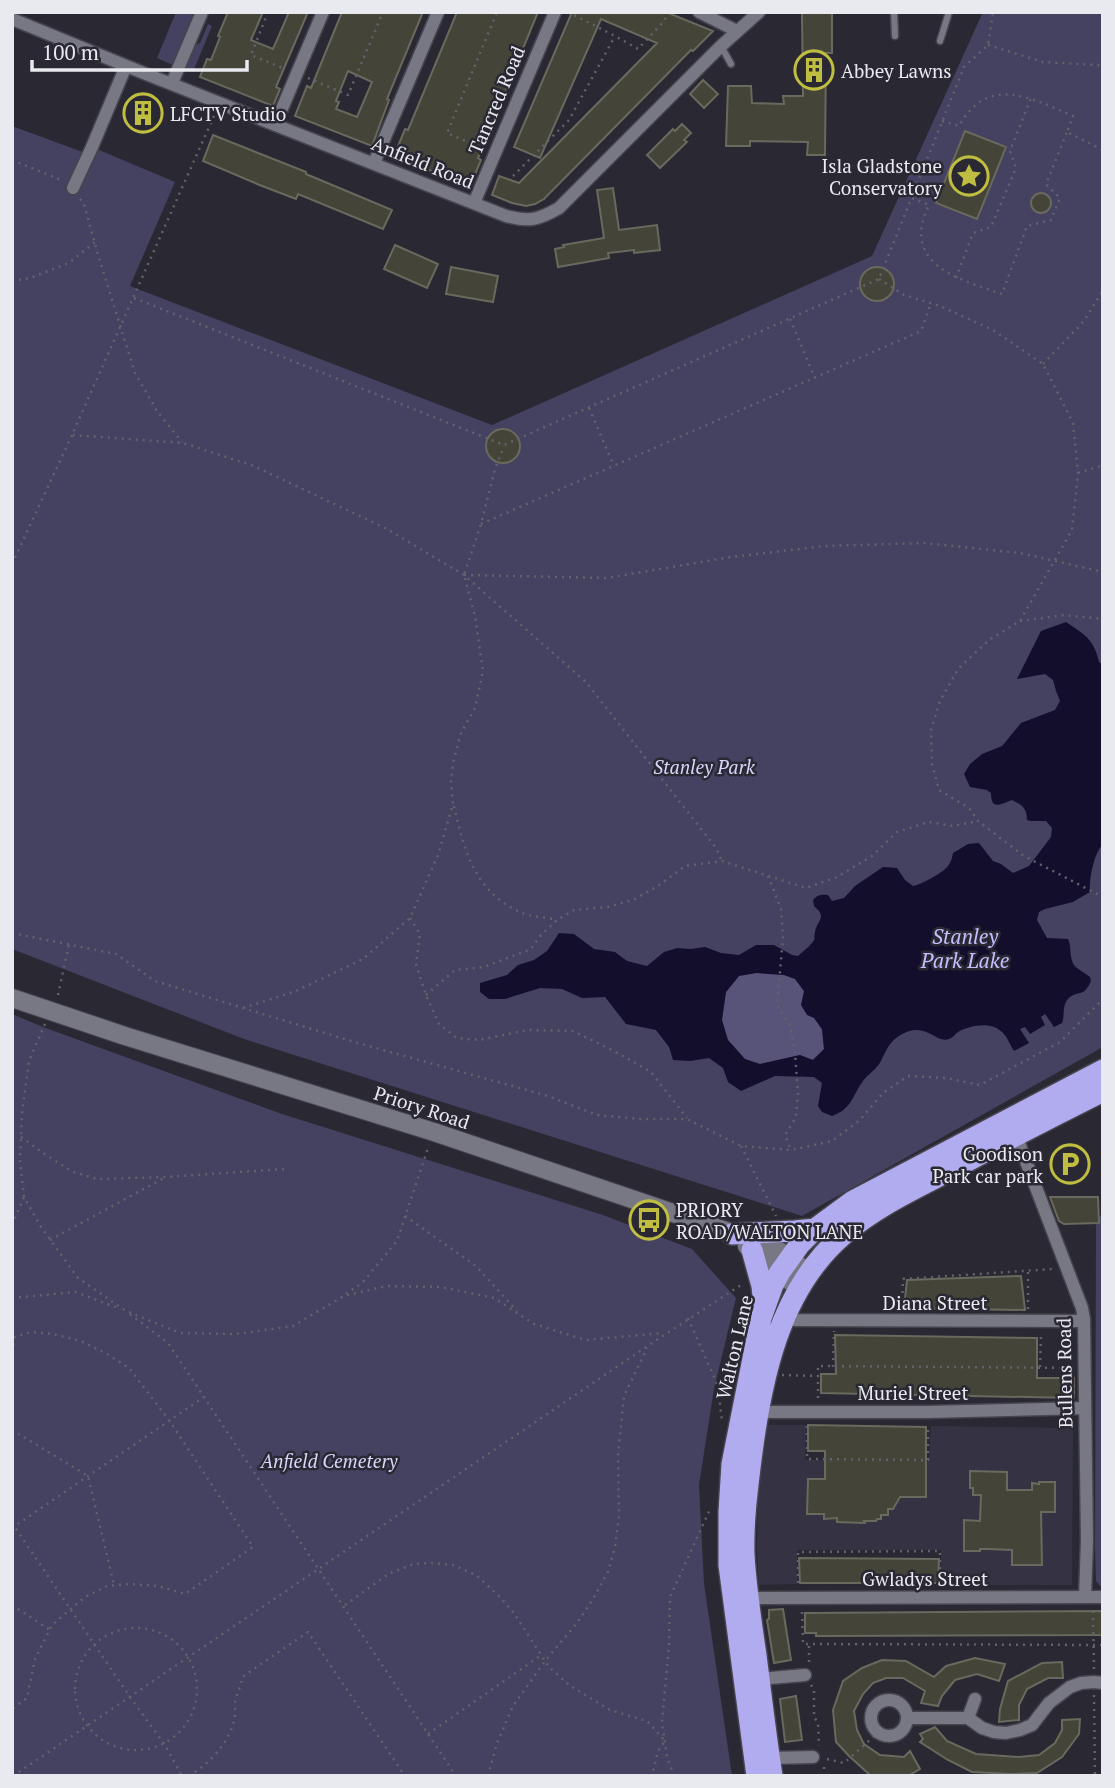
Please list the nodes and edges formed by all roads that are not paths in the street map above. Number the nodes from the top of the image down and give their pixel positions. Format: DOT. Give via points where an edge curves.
graph roads {
  1 [pos="202,12"];
  2 [pos="323,12"];
  3 [pos="438,12"];
  4 [pos="555,12"];
  5 [pos="699,12"];
  6 [pos="759,12"];
  7 [pos="894,12"];
  8 [pos="949,12"];
  9 [pos="12,19"];
  10 [pos="737,31"];
  11 [pos="895,36"];
  12 [pos="940,41"];
  13 [pos="721,46"];
  14 [pos="731,64"];
  15 [pos="125,66"];
  16 [pos="172,83"];
  17 [pos="275,125"];
  18 [pos="374,163"];
  19 [pos="73,188"];
  20 [pos="474,203"];
  21 [pos="12,998"];
  22 [pos="1103,1070"];
  23 [pos="1103,1091"];
  24 [pos="1013,1127"];
  25 [pos="815,1228"];
  26 [pos="741,1240"];
  27 [pos="785,1265"];
  28 [pos="804,1281"];
  29 [pos="764,1309"];
  30 [pos="785,1318"];
  31 [pos="1084,1319"];
  32 [pos="1085,1408"];
  33 [pos="750,1410"];
  34 [pos="1093,1597"];
  35 [pos="748,1598"];
  36 [pos="807,1676"];
  37 [pos="759,1679"];
  38 [pos="1098,1683"];
  39 [pos="975,1699"];
  40 [pos="907,1718"];
  41 [pos="968,1718"];
  42 [pos="813,1757"];
  43 [pos="771,1767"];
  44 [pos="757,1776"];
  1 -- 16 [label="street"];
  2 -- 17 [label="street"];
  3 -- 18 [label="street"];
  4 -- 20 [label="street, Tancred Road"];
  5 -- 10 [label="street"];
  6 -- 10 [label="street, Anfield Road"];
  7 -- 11 [label="lane"];
  8 -- 12 [label="lane"];
  9 -- 15 [label="street, Anfield Road"];
  10 -- 13 [label="street, Anfield Road"];
  13 -- 14 [label="lane"];
  13 -- 20 [label="street, Anfield Road" via="559,208 540,219 521,220"];
  15 -- 16 [label="street, Anfield Road"];
  15 -- 19 [label="street"];
  16 -- 17 [label="street, Anfield Road"];
  17 -- 18 [label="street, Anfield Road"];
  18 -- 20 [label="street, Anfield Road"];
  21 -- 26 [label="street, Priory Road" via="434,1132"];
  22 -- 24 [label="highway, Walton Lane"];
  23 -- 24 [label="highway, Walton Lane"];
  24 -- 25 [label="highway, Walton Lane" via="853,1202"];
  24 -- 28 [label="highway, Walton Lane" via="865,1219 820,1258"];
  24 -- 31 [label="street, Bullens Road"];
  25 -- 26 [label="highway"];
  25 -- 27 [label="highway, Walton Lane"];
  26 -- 27 [label="street, Priory Road"];
  26 -- 29 [label="highway" via="762,1286"];
  27 -- 28 [label="street, Priory Road"];
  27 -- 29 [label="highway, Walton Lane"];
  28 -- 30 [label="highway, Walton Lane"];
  29 -- 33 [label="highway, Walton Lane"];
  30 -- 31 [label="street, Diana Street"];
  30 -- 33 [label="highway, Walton Lane"];
  31 -- 32 [label="street, Bullens Road"];
  32 -- 33 [label="street, Muriel Street"];
  32 -- 34 [label="street, Bullens Road" via="1087,1540"];
  33 -- 35 [label="highway, Walton Lane" via="744,1511"];
  33 -- 44 [label="highway, Walton Lane" via="732,1464 729,1565"];
  34 -- 35 [label="street, Gwladys Street"];
  35 -- 37 [label="highway, Walton Lane"];
  36 -- 37 [label="street"];
  37 -- 43 [label="highway, Walton Lane"];
  38 -- 41 [label="street" via="1080,1683 1060,1693 1031,1725 1020,1730 994,1732"];
  39 -- 41 [label="street"];
  40 -- 40 [label="street" via="904,1728 887,1736 878,1733 871,1716 881,1701 890,1700 906,1710"];
  40 -- 41 [label="street"];
  42 -- 43 [label="street"];
}
